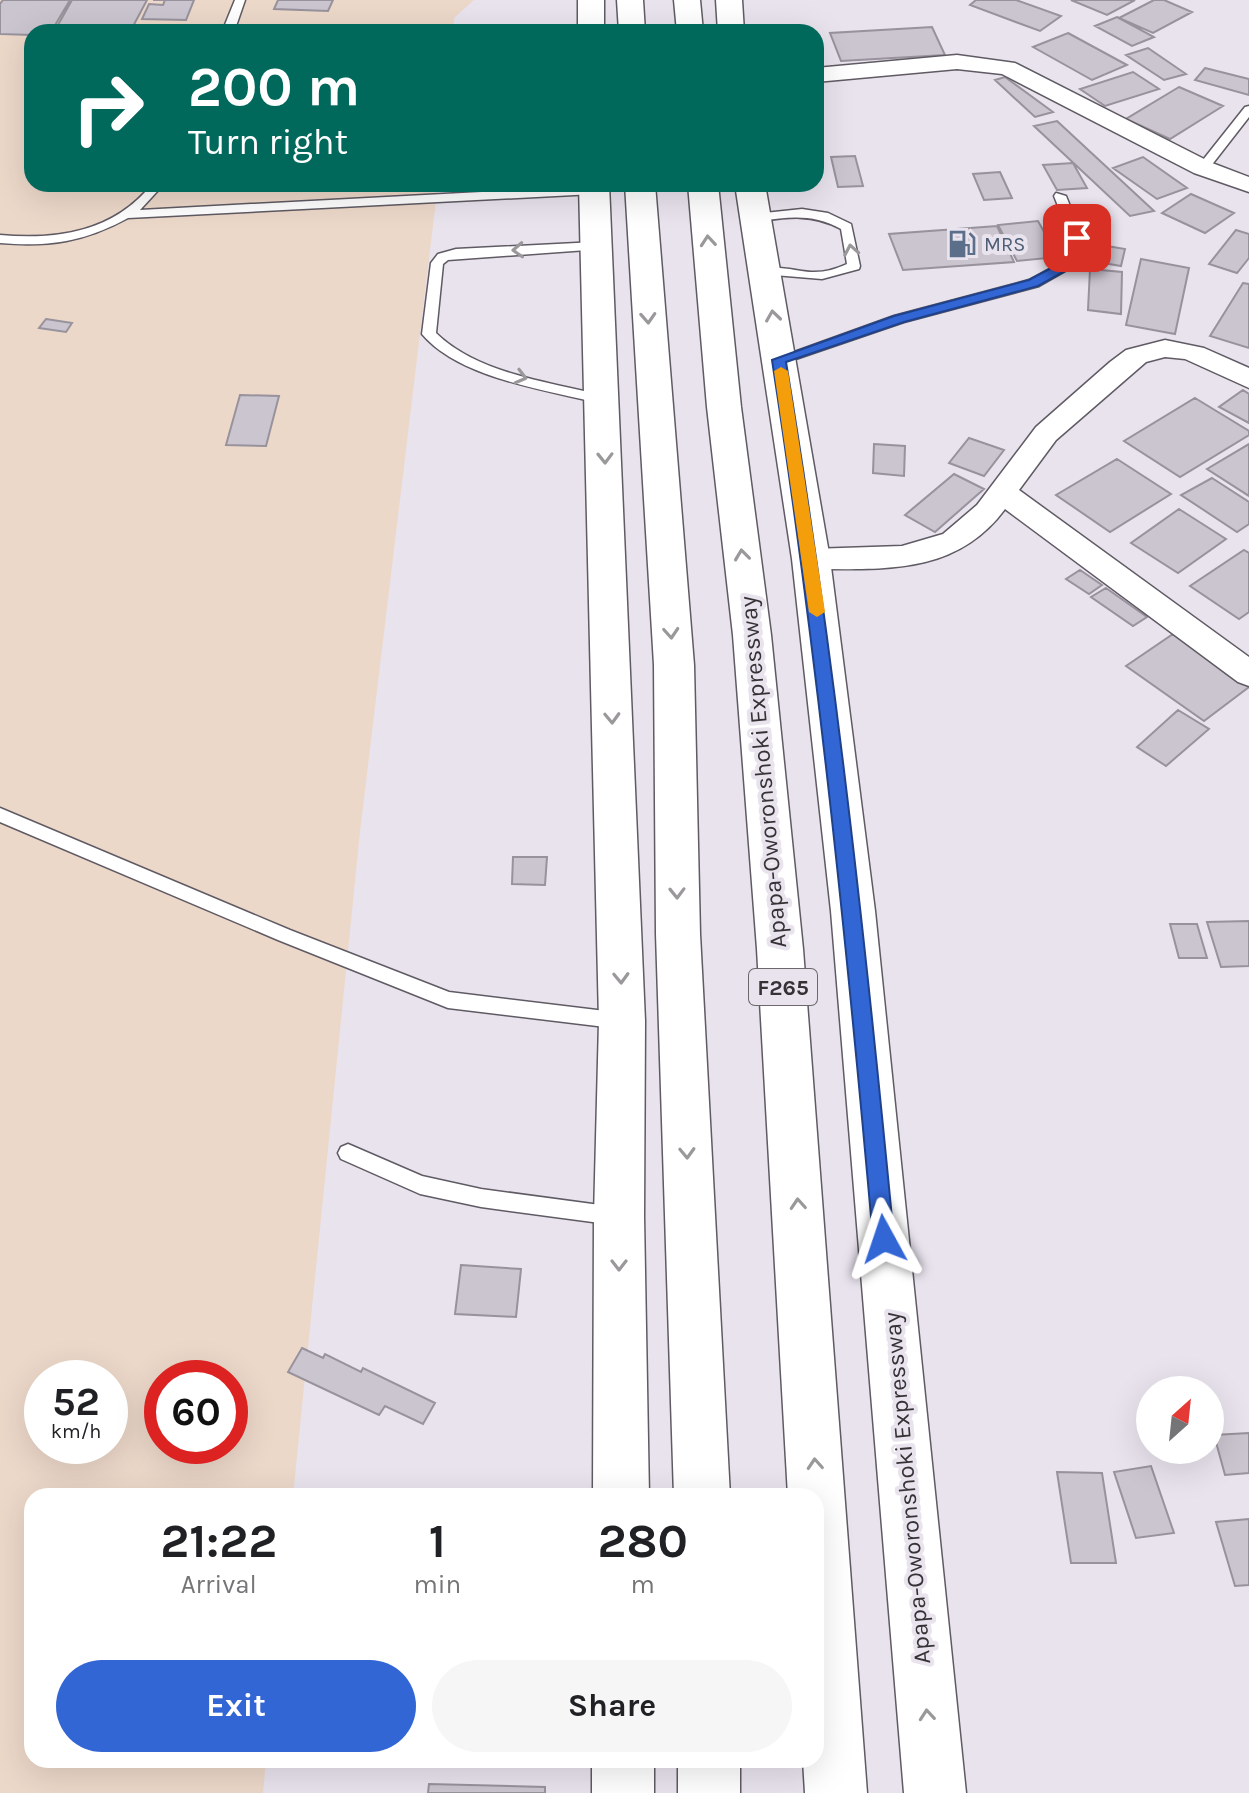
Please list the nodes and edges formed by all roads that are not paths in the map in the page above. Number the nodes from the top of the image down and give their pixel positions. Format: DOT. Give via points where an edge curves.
graph roads {
  1 [pos="240,0"];
  2 [pos="591,0"];
  3 [pos="630,0"];
  4 [pos="687,0"];
  5 [pos="729,0"];
  6 [pos="231,24"];
  7 [pos="591,24"];
  8 [pos="632,24"];
  9 [pos="689,24"];
  10 [pos="730,24"];
  11 [pos="824,74"];
  12 [pos="1249,109"];
  13 [pos="1203,168"];
  14 [pos="1249,185"];
  15 [pos="150,192"];
  16 [pos="508,192"];
  17 [pos="594,192"];
  18 [pos="641,192"];
  19 [pos="704,192"];
  20 [pos="1060,196"];
  21 [pos="753,201"];
  22 [pos="128,214"];
  23 [pos="0,239"];
  24 [pos="596,246"];
  25 [pos="767,271"];
  26 [pos="779,360"];
  27 [pos="1249,380"];
  28 [pos="603,400"];
  29 [pos="1003,493"];
  30 [pos="811,559"];
  31 [pos="1249,674"];
  32 [pos="0,815"];
  33 [pos="622,1021"];
  34 [pos="348,1153"];
  35 [pos="619,1216"];
  36 [pos="621,1488"];
  37 [pos="702,1488"];
  38 [pos="816,1488"];
  39 [pos="824,1612"];
  40 [pos="623,1768"];
  41 [pos="709,1768"];
  42 [pos="623,1793"];
  43 [pos="709,1793"];
  44 [pos="836,1793"];
  45 [pos="935,1793"];
  1 -- 6 [label="lane"];
  2 -- 7 [label="main road"];
  3 -- 8 [label="main road"];
  4 -- 9 [label="main road"];
  5 -- 10 [label="main road"];
  11 -- 13 [label="street" via="957,62 991,64 1022,73"];
  12 -- 13 [label="lane"];
  13 -- 14 [label="street"];
  15 -- 22 [label="lane"];
  16 -- 22 [label="lane"];
  17 -- 24 [label="main road"];
  18 -- 37 [label="main road, one-way" via="674,665 678,934"];
  38 -- 19 [label="main road, Apapa-Oworonshoki Expressway / F265, one-way" via="780,949"];
  20 -- 26 [label="lane" via="1077,238 1062,267 1034,283 899,319"];
  21 -- 25 [label="main road, Apapa-Oworonshoki Expressway"];
  25 -- 21 [label="lane, one-way" via="810,278 854,266 847,227 826,214"];
  22 -- 23 [label="lane" via="44,242"];
  24 -- 28 [label="main road"];
  24 -- 28 [label="lane, one-way" via="443,257 437,263 429,334 437,346 468,362"];
  26 -- 25 [label="main road, Apapa-Oworonshoki Expressway, one-way"];
  26 -- 30 [label="main road, Apapa-Oworonshoki Expressway"];
  27 -- 29 [label="street" via="1190,351 1158,349 1135,356 1054,426"];
  28 -- 33 [label="main road, one-way"];
  29 -- 30 [label="street" via="972,528 926,552"];
  29 -- 31 [label="street"];
  45 -- 30 [label="main road, Apapa-Oworonshoki Expressway, one-way" via="853,911"];
  32 -- 33 [label="lane" via="448,1000"];
  33 -- 35 [label="main road"];
  34 -- 35 [label="lane" via="420,1185"];
  35 -- 36 [label="main road, one-way"];
  44 -- 39 [label="main road, Apapa-Oworonshoki Expressway / F265, one-way"];
  40 -- 42 [label="main road"];
  41 -- 43 [label="main road"];
}
